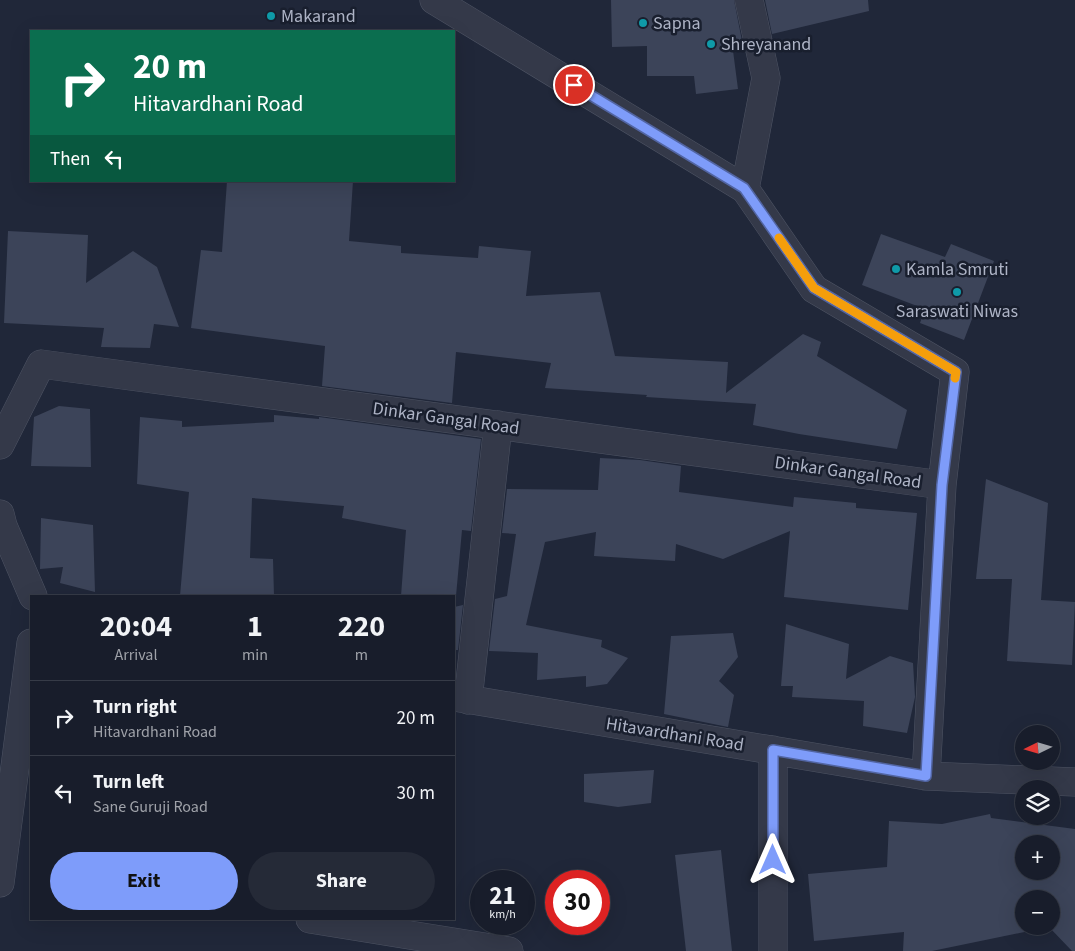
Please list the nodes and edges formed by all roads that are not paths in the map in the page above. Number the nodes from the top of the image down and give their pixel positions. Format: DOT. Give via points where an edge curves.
graph roads {
  1 [pos="434,0"];
  2 [pos="749,0"];
  3 [pos="744,188"];
  4 [pos="498,425"];
  5 [pos="0,445"];
  6 [pos="942,485"];
  7 [pos="0,514"];
  8 [pos="34,595"];
  9 [pos="30,651"];
  10 [pos="461,698"];
  11 [pos="773,750"];
  12 [pos="926,776"];
  13 [pos="1075,782"];
  14 [pos="0,883"];
  15 [pos="316,920"];
  16 [pos="509,951"];
  17 [pos="773,951"];
  1 -- 3 [label="street"];
  2 -- 3 [label="street" via="766,78"];
  3 -- 6 [label="street" via="814,288 956,372"];
  4 -- 5 [label="street, Dinkar Gangal Road" via="41,364"];
  4 -- 6 [label="street, Dinkar Gangal Road"];
  4 -- 10 [label="street"];
  6 -- 12 [label="street"];
  7 -- 8 [label="street"];
  9 -- 14 [label="street"];
  10 -- 11 [label="street, Hitavardhani Road"];
  11 -- 12 [label="street, Hitavardhani Road"];
  11 -- 17 [label="street"];
  12 -- 13 [label="street, Hitavardhani Road"];
  15 -- 16 [label="street"];
}
